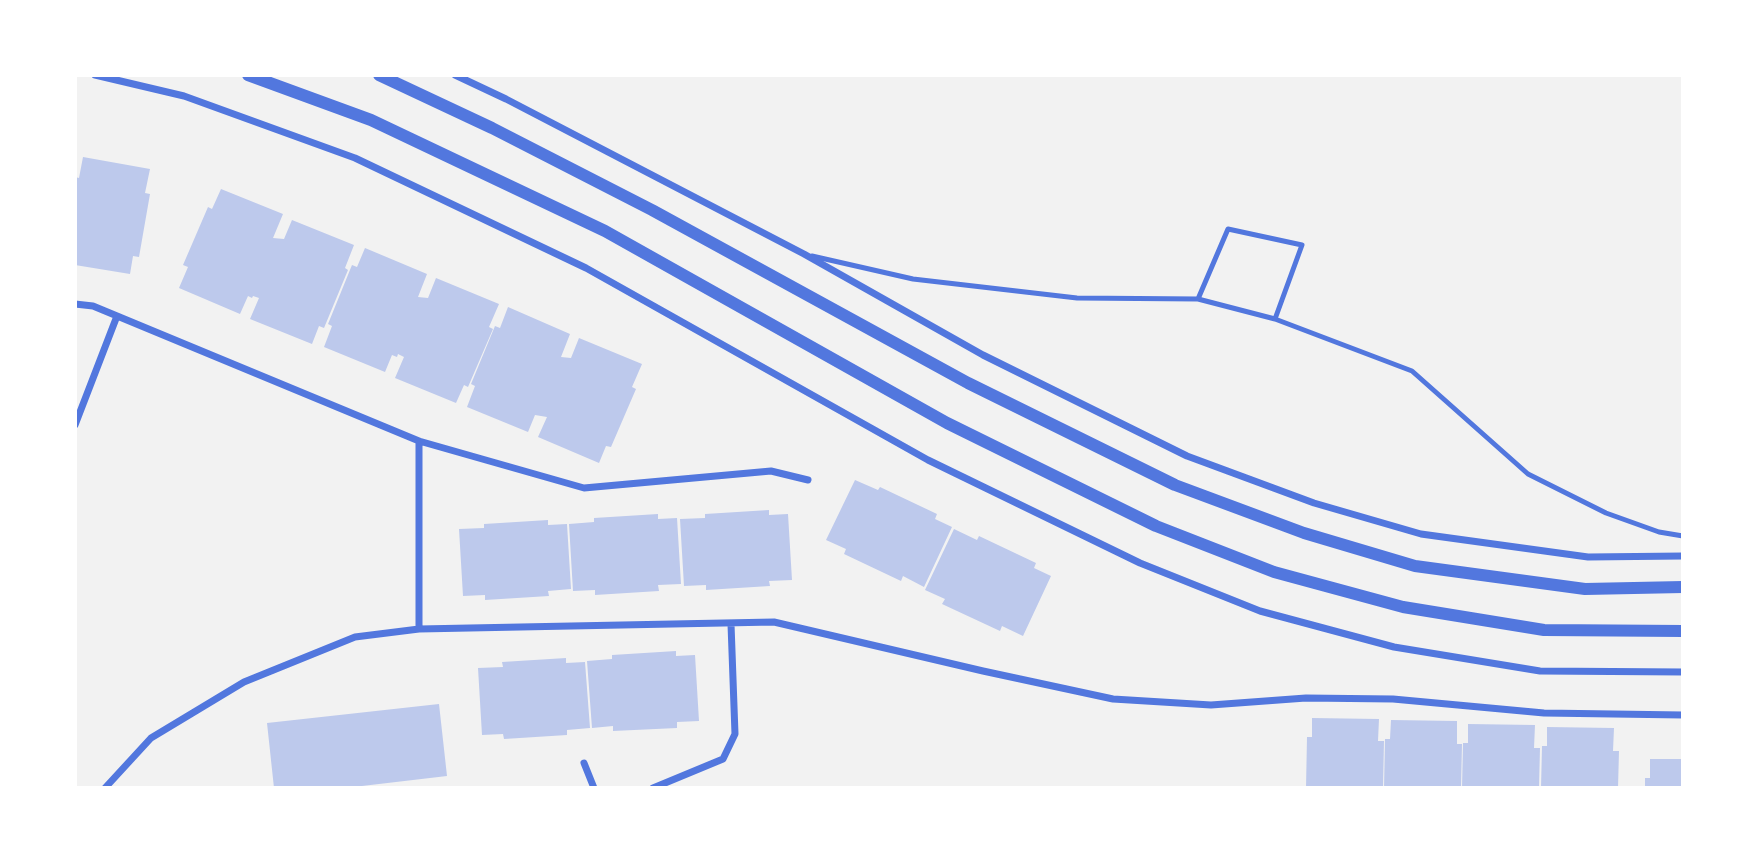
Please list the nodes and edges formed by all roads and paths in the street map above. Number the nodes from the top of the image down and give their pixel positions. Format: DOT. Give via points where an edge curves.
graph roads {
  1 [pos="95,75"];
  2 [pos="248,75"];
  3 [pos="379,75"];
  4 [pos="456,75"];
  5 [pos="804,254"];
  6 [pos="1198,299"];
  7 [pos="75,304"];
  8 [pos="117,316"];
  9 [pos="1275,319"];
  10 [pos="75,425"];
  11 [pos="419,441"];
  12 [pos="808,480"];
  13 [pos="1683,536"];
  14 [pos="1683,556"];
  15 [pos="1683,587"];
  16 [pos="731,624"];
  17 [pos="419,629"];
  18 [pos="1683,631"];
  19 [pos="1683,672"];
  20 [pos="1683,715"];
  21 [pos="584,763"];
  22 [pos="105,788"];
  23 [pos="594,788"];
  24 [pos="653,788"];
  1 -- 19 [label="street" via="184,96 355,158 586,268 928,460 1140,563 1260,611 1394,647 1540,671"];
  2 -- 18 [label="street" via="371,120 582,220 947,424 1156,526 1273,572 1403,607 1544,630"];
  3 -- 15 [label="street" via="652,210 968,383 1175,485 1304,533 1415,566 1586,589"];
  4 -- 5 [label="street"];
  5 -- 6 [label="lane" via="913,279 1077,298"];
  5 -- 14 [label="street" via="983,355 1187,456 1314,503 1421,534 1588,557"];
  6 -- 9 [label="lane"];
  6 -- 9 [label="lane" via="1228,229 1301,245"];
  7 -- 8 [label="street"];
  8 -- 10 [label="street"];
  8 -- 11 [label="street"];
  9 -- 13 [label="lane" via="1412,370 1528,474 1606,513"];
  11 -- 12 [label="street" via="584,488 771,471"];
  11 -- 17 [label="street"];
  16 -- 17 [label="street"];
  16 -- 20 [label="street" via="774,622 1113,699 1212,705 1306,698 1393,699 1545,713"];
  16 -- 24 [label="street" via="735,734 723,759"];
  17 -- 22 [label="street" via="355,637 244,682 151,738"];
  21 -- 23 [label="street"];
}
